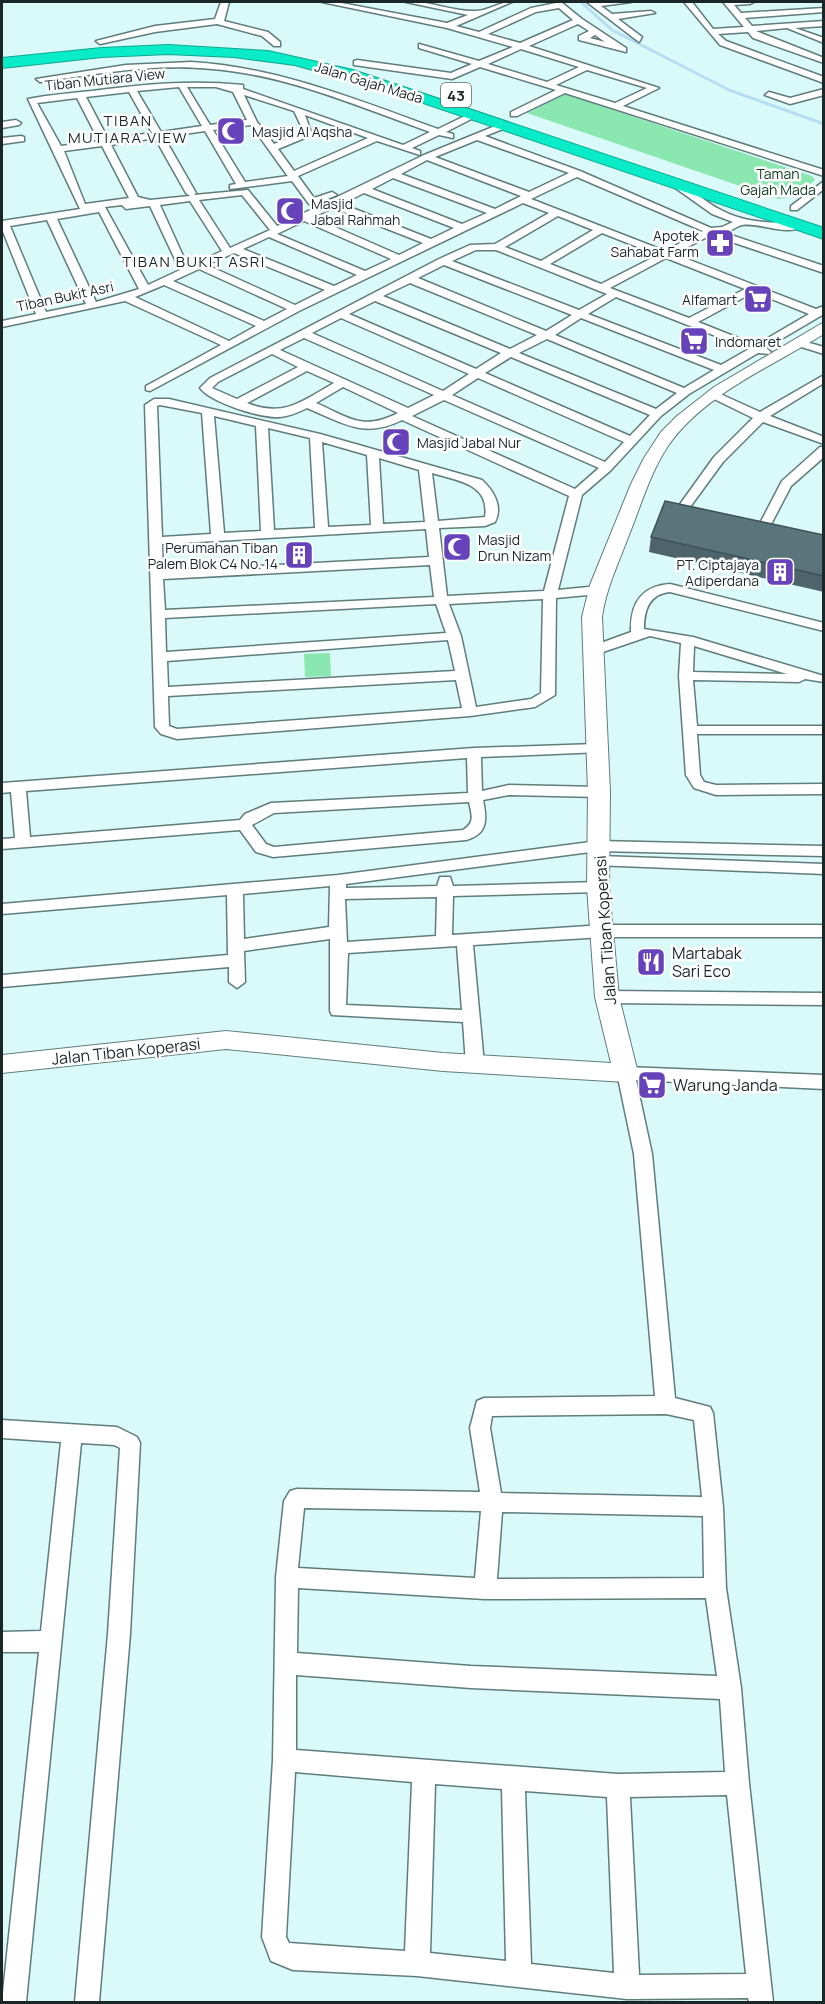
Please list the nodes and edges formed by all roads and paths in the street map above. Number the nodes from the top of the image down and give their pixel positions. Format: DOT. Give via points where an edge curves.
graph roads {
  1 [pos="225,2"];
  2 [pos="321,2"];
  3 [pos="326,2"];
  4 [pos="410,2"];
  5 [pos="492,2"];
  6 [pos="627,2"];
  7 [pos="688,2"];
  8 [pos="727,2"];
  9 [pos="750,2"];
  10 [pos="506,3"];
  11 [pos="559,3"];
  12 [pos="593,3"];
  13 [pos="313,9"];
  14 [pos="824,10"];
  15 [pos="651,13"];
  16 [pos="478,14"];
  17 [pos="740,16"];
  18 [pos="610,17"];
  19 [pos="220,21"];
  20 [pos="579,21"];
  21 [pos="824,23"];
  22 [pos="448,26"];
  23 [pos="787,27"];
  24 [pos="459,28"];
  25 [pos="748,29"];
  26 [pos="595,32"];
  27 [pos="711,32"];
  28 [pos="482,34"];
  29 [pos="441,37"];
  30 [pos="639,39"];
  31 [pos="100,41"];
  32 [pos="431,41"];
  33 [pos="824,41"];
  34 [pos="277,44"];
  35 [pos="520,45"];
  36 [pos="623,50"];
  37 [pos="2,53"];
  38 [pos="622,61"];
  39 [pos="824,61"];
  40 [pos="2,63"];
  41 [pos="357,63"];
  42 [pos="482,63"];
  43 [pos="588,66"];
  44 [pos="611,66"];
  45 [pos="601,70"];
  46 [pos="801,72"];
  47 [pos="261,74"];
  48 [pos="39,79"];
  49 [pos="824,80"];
  50 [pos="181,84"];
  51 [pos="548,85"];
  52 [pos="132,89"];
  53 [pos="236,89"];
  54 [pos="564,90"];
  55 [pos="824,92"];
  56 [pos="80,95"];
  57 [pos="769,95"];
  58 [pos="616,106"];
  59 [pos="298,110"];
  60 [pos="491,121"];
  61 [pos="253,122"];
  62 [pos="16,123"];
  63 [pos="332,123"];
  64 [pos="2,125"];
  65 [pos="208,127"];
  66 [pos="437,131"];
  67 [pos="309,133"];
  68 [pos="156,135"];
  69 [pos="450,136"];
  70 [pos="475,136"];
  71 [pos="377,138"];
  72 [pos="21,139"];
  73 [pos="2,141"];
  74 [pos="106,142"];
  75 [pos="273,148"];
  76 [pos="404,148"];
  77 [pos="58,149"];
  78 [pos="417,153"];
  79 [pos="427,157"];
  80 [pos="577,173"];
  81 [pos="824,173"];
  82 [pos="395,175"];
  83 [pos="293,177"];
  84 [pos="824,184"];
  85 [pos="242,189"];
  86 [pos="366,190"];
  87 [pos="192,196"];
  88 [pos="526,197"];
  89 [pos="135,200"];
  90 [pos="154,203"];
  91 [pos="732,203"];
  92 [pos="334,204"];
  93 [pos="794,208"];
  94 [pos="102,209"];
  95 [pos="494,212"];
  96 [pos="556,213"];
  97 [pos="51,217"];
  98 [pos="303,217"];
  99 [pos="824,218"];
  100 [pos="741,222"];
  101 [pos="3,224"];
  102 [pos="798,226"];
  103 [pos="460,227"];
  104 [pos="600,230"];
  105 [pos="712,231"];
  106 [pos="272,233"];
  107 [pos="824,234"];
  108 [pos="431,243"];
  109 [pos="496,247"];
  110 [pos="231,251"];
  111 [pos="668,255"];
  112 [pos="398,258"];
  113 [pos="443,261"];
  114 [pos="541,265"];
  115 [pos="200,266"];
  116 [pos="824,270"];
  117 [pos="185,271"];
  118 [pos="365,274"];
  119 [pos="410,279"];
  120 [pos="164,280"];
  121 [pos="602,288"];
  122 [pos="754,288"];
  123 [pos="145,290"];
  124 [pos="334,290"];
  125 [pos="615,293"];
  126 [pos="126,297"];
  127 [pos="375,297"];
  128 [pos="92,306"];
  129 [pos="295,309"];
  130 [pos="340,314"];
  131 [pos="42,315"];
  132 [pos="579,316"];
  133 [pos="821,317"];
  134 [pos="692,321"];
  135 [pos="2,324"];
  136 [pos="263,325"];
  137 [pos="304,334"];
  138 [pos="548,334"];
  139 [pos="799,343"];
  140 [pos="227,344"];
  141 [pos="273,351"];
  142 [pos="824,351"];
  143 [pos="767,353"];
  144 [pos="508,354"];
  145 [pos="308,366"];
  146 [pos="723,370"];
  147 [pos="478,375"];
  148 [pos="824,378"];
  149 [pos="343,383"];
  150 [pos="150,388"];
  151 [pos="685,392"];
  152 [pos="714,395"];
  153 [pos="442,396"];
  154 [pos="239,403"];
  155 [pos="306,403"];
  156 [pos="208,411"];
  157 [pos="406,414"];
  158 [pos="657,414"];
  159 [pos="761,417"];
  160 [pos="262,423"];
  161 [pos="316,436"];
  162 [pos="631,441"];
  163 [pos="824,441"];
  164 [pos="824,450"];
  165 [pos="373,454"];
  166 [pos="607,467"];
  167 [pos="425,469"];
  168 [pos="576,494"];
  169 [pos="711,519"];
  170 [pos="434,525"];
  171 [pos="377,528"];
  172 [pos="762,531"];
  173 [pos="322,533"];
  174 [pos="268,536"];
  175 [pos="218,538"];
  176 [pos="157,541"];
  177 [pos="435,561"];
  178 [pos="156,575"];
  179 [pos="600,585"];
  180 [pos="551,590"];
  181 [pos="441,596"];
  182 [pos="159,614"];
  183 [pos="824,627"];
  184 [pos="638,634"];
  185 [pos="454,636"];
  186 [pos="688,640"];
  187 [pos="595,650"];
  188 [pos="159,657"];
  189 [pos="464,675"];
  190 [pos="686,676"];
  191 [pos="822,679"];
  192 [pos="161,692"];
  193 [pos="470,712"];
  194 [pos="691,730"];
  195 [pos="824,730"];
  196 [pos="596,750"];
  197 [pos="474,753"];
  198 [pos="18,787"];
  199 [pos="2,788"];
  200 [pos="824,789"];
  201 [pos="599,792"];
  202 [pos="475,797"];
  203 [pos="244,825"];
  204 [pos="23,842"];
  205 [pos="2,844"];
  206 [pos="824,852"];
  207 [pos="599,853"];
  208 [pos="443,868"];
  209 [pos="824,869"];
  210 [pos="337,887"];
  211 [pos="598,887"];
  212 [pos="235,890"];
  213 [pos="446,890"];
  214 [pos="2,909"];
  215 [pos="604,931"];
  216 [pos="824,932"];
  217 [pos="338,940"];
  218 [pos="444,942"];
  219 [pos="465,942"];
  220 [pos="238,953"];
  221 [pos="2,981"];
  222 [pos="237,982"];
  223 [pos="607,997"];
  224 [pos="824,999"];
  225 [pos="471,1016"];
  226 [pos="2,1064"];
  227 [pos="475,1064"];
  228 [pos="626,1074"];
  229 [pos="824,1082"];
  230 [pos="666,1405"];
  231 [pos="2,1429"];
  232 [pos="72,1433"];
  233 [pos="492,1503"];
  234 [pos="712,1507"];
  235 [pos="287,1577"];
  236 [pos="715,1588"];
  237 [pos="485,1589"];
  238 [pos="50,1641"];
  239 [pos="2,1642"];
  240 [pos="286,1663"];
  241 [pos="730,1688"];
  242 [pos="284,1760"];
  243 [pos="424,1773"];
  244 [pos="513,1780"];
  245 [pos="737,1783"];
  246 [pos="618,1786"];
  247 [pos="417,1964"];
  248 [pos="519,1975"];
  249 [pos="627,1987"];
  250 [pos="761,1994"];
  251 [pos="14,2002"];
  252 [pos="87,2002"];
  1 -- 19 [label="street"];
  2 -- 13 [label="street"];
  3 -- 22 [label="street"];
  4 -- 16 [label="street"];
  5 -- 10 [label="street"];
  6 -- 12 [label="street"];
  7 -- 27 [label="street"];
  8 -- 9 [label="street"];
  8 -- 17 [label="street"];
  10 -- 16 [label="street"];
  11 -- 20 [label="street"];
  11 -- 28 [label="street"];
  12 -- 18 [label="street"];
  14 -- 17 [label="street"];
  15 -- 18 [label="street"];
  16 -- 22 [label="street"];
  17 -- 25 [label="street"];
  18 -- 30 [label="street"];
  19 -- 31 [label="street"];
  19 -- 34 [label="street" via="265,34"];
  20 -- 26 [label="street"];
  20 -- 35 [label="street"];
  21 -- 23 [label="street"];
  22 -- 24 [label="street"];
  23 -- 25 [label="street"];
  23 -- 33 [label="street"];
  24 -- 28 [label="street"];
  24 -- 29 [label="street"];
  25 -- 27 [label="street"];
  25 -- 39 [label="street" via="756,36"];
  26 -- 36 [label="street"];
  26 -- 36 [label="street" via="582,38"];
  27 -- 46 [label="street" via="733,48"];
  28 -- 35 [label="street"];
  31 -- 34 [label="highway, Jalan Gajah Mada / 43" via="191,37"];
  31 -- 37 [label="highway, Jalan Gajah Mada / 43"];
  32 -- 42 [label="street" via="422,46"];
  34 -- 41 [label="highway, Jalan Gajah Mada / 43"];
  35 -- 42 [label="street"];
  35 -- 43 [label="street"];
  36 -- 38 [label="street" via="633,55"];
  39 -- 46 [label="street"];
  40 -- 60 [label="highway, Jalan Gajah Mada / 43" via="140,49 254,55 343,72"];
  41 -- 42 [label="street" via="448,76"];
  41 -- 60 [label="highway, Jalan Gajah Mada / 43"];
  42 -- 51 [label="street"];
  43 -- 45 [label="street"];
  43 -- 51 [label="street"];
  44 -- 45 [label="street"];
  45 -- 58 [label="street" via="654,88"];
  46 -- 49 [label="street"];
  47 -- 48 [label="street, Tiban Mutiara View" via="212,66 155,65"];
  47 -- 53 [label="street"];
  47 -- 66 [label="street, Tiban Mutiara View"];
  50 -- 52 [label="street, Tiban Mutiara View"];
  50 -- 53 [label="street, Tiban Mutiara View" via="217,84"];
  50 -- 65 [label="street"];
  51 -- 54 [label="street"];
  52 -- 56 [label="street, Tiban Mutiara View"];
  52 -- 68 [label="street"];
  53 -- 59 [label="street, Tiban Mutiara View"];
  53 -- 61 [label="street"];
  54 -- 58 [label="street"];
  54 -- 60 [label="street"];
  55 -- 57 [label="street" via="790,101"];
  56 -- 74 [label="street"];
  56 -- 77 [label="street, Tiban Mutiara View" via="31,101"];
  58 -- 81 [label="street"];
  59 -- 63 [label="street, Tiban Mutiara View"];
  59 -- 67 [label="street"];
  60 -- 66 [label="street"];
  60 -- 69 [label="street"];
  60 -- 70 [label="street, Tiban Bukit Asri"];
  60 -- 91 [label="highway, Jalan Gajah Mada / 43"];
  60 -- 91 [label="highway, Jalan Gajah Mada / 43"];
  61 -- 65 [label="street"];
  61 -- 75 [label="street"];
  62 -- 64 [label="street"];
  63 -- 67 [label="street"];
  63 -- 71 [label="street, Tiban Mutiara View"];
  65 -- 68 [label="street"];
  65 -- 85 [label="street"];
  66 -- 69 [label="street, Tiban Mutiara View"];
  66 -- 76 [label="street"];
  67 -- 75 [label="street"];
  68 -- 74 [label="street"];
  68 -- 87 [label="street"];
  69 -- 78 [label="street"];
  70 -- 79 [label="street, Tiban Bukit Asri"];
  70 -- 80 [label="street"];
  71 -- 76 [label="street, Tiban Mutiara View"];
  71 -- 83 [label="street"];
  72 -- 73 [label="street"];
  74 -- 77 [label="street"];
  74 -- 89 [label="street"];
  75 -- 83 [label="street"];
  76 -- 78 [label="street, Tiban Mutiara View"];
  77 -- 89 [label="street, Tiban Mutiara View" via="82,207"];
  78 -- 83 [label="street" via="317,202 312,202"];
  79 -- 82 [label="street, Tiban Bukit Asri"];
  79 -- 88 [label="street"];
  80 -- 88 [label="street"];
  80 -- 105 [label="street"];
  82 -- 86 [label="street, Tiban Bukit Asri"];
  82 -- 95 [label="street"];
  83 -- 85 [label="street"];
  84 -- 93 [label="street"];
  85 -- 87 [label="street"];
  85 -- 106 [label="street"];
  86 -- 92 [label="street, Tiban Bukit Asri"];
  86 -- 103 [label="street"];
  87 -- 89 [label="street, Tiban Mutiara View"];
  87 -- 90 [label="street"];
  87 -- 110 [label="street"];
  88 -- 95 [label="street"];
  88 -- 96 [label="street"];
  90 -- 94 [label="street"];
  90 -- 117 [label="street"];
  91 -- 93 [label="highway, Jalan Gajah Mada / 43"];
  91 -- 100 [label="street"];
  91 -- 102 [label="highway, Jalan Gajah Mada / 43"];
  91 -- 105 [label="street" via="711,226"];
  92 -- 98 [label="street, Tiban Bukit Asri"];
  92 -- 108 [label="street"];
  93 -- 99 [label="highway, Jalan Gajah Mada / 43"];
  94 -- 97 [label="street"];
  94 -- 123 [label="street"];
  95 -- 103 [label="street"];
  96 -- 104 [label="street"];
  96 -- 109 [label="street"];
  97 -- 101 [label="street"];
  97 -- 128 [label="street"];
  98 -- 106 [label="street, Tiban Bukit Asri"];
  98 -- 112 [label="street"];
  100 -- 102 [label="street"];
  100 -- 105 [label="street"];
  101 -- 131 [label="street"];
  102 -- 107 [label="highway, Jalan Gajah Mada / 43"];
  103 -- 108 [label="street"];
  104 -- 111 [label="street"];
  104 -- 114 [label="street"];
  105 -- 111 [label="street"];
  105 -- 116 [label="street"];
  106 -- 110 [label="street, Tiban Bukit Asri"];
  106 -- 118 [label="street"];
  108 -- 112 [label="street"];
  109 -- 113 [label="street" via="474,247"];
  109 -- 114 [label="street"];
  110 -- 115 [label="street, Tiban Bukit Asri"];
  110 -- 124 [label="street"];
  111 -- 121 [label="street"];
  111 -- 122 [label="street"];
  112 -- 118 [label="street"];
  113 -- 119 [label="street"];
  113 -- 132 [label="street"];
  114 -- 121 [label="street"];
  115 -- 117 [label="street, Tiban Bukit Asri"];
  115 -- 129 [label="street"];
  117 -- 120 [label="street, Tiban Bukit Asri"];
  118 -- 124 [label="street"];
  119 -- 127 [label="street"];
  119 -- 138 [label="street"];
  120 -- 123 [label="street, Tiban Bukit Asri"];
  120 -- 136 [label="street"];
  121 -- 125 [label="street"];
  122 -- 133 [label="street"];
  122 -- 134 [label="street"];
  123 -- 126 [label="street, Tiban Bukit Asri"];
  124 -- 129 [label="street"];
  125 -- 132 [label="street"];
  125 -- 134 [label="street"];
  126 -- 128 [label="street, Tiban Bukit Asri"];
  126 -- 140 [label="street"];
  127 -- 130 [label="street"];
  127 -- 144 [label="street"];
  128 -- 131 [label="street, Tiban Bukit Asri"];
  129 -- 136 [label="street"];
  130 -- 137 [label="street"];
  130 -- 147 [label="street"];
  131 -- 135 [label="street, Tiban Bukit Asri"];
  132 -- 138 [label="street"];
  132 -- 146 [label="street"];
  133 -- 139 [label="street, Jalan Tiban Koperasi"];
  133 -- 143 [label="street"];
  134 -- 143 [label="street"];
  136 -- 140 [label="street"];
  137 -- 141 [label="street"];
  137 -- 153 [label="street"];
  138 -- 144 [label="street"];
  138 -- 151 [label="street"];
  139 -- 142 [label="street"];
  139 -- 143 [label="street, Jalan Tiban Koperasi"];
  140 -- 150 [label="street"];
  141 -- 145 [label="street"];
  141 -- 154 [label="street" via="207,384 208,391"];
  143 -- 146 [label="street"];
  143 -- 152 [label="street, Jalan Tiban Koperasi"];
  144 -- 147 [label="street"];
  144 -- 158 [label="street"];
  145 -- 149 [label="street"];
  145 -- 154 [label="street"];
  146 -- 151 [label="street"];
  147 -- 153 [label="street"];
  147 -- 162 [label="street"];
  148 -- 159 [label="street"];
  149 -- 155 [label="street"];
  149 -- 157 [label="street"];
  151 -- 158 [label="street"];
  152 -- 159 [label="street"];
  152 -- 179 [label="street, Jalan Tiban Koperasi" via="666,436"];
  153 -- 157 [label="street"];
  153 -- 166 [label="street"];
  154 -- 155 [label="street" via="275,414"];
  155 -- 157 [label="street" via="366,428 381,426"];
  156 -- 160 [label="street"];
  156 -- 175 [label="street"];
  156 -- 176 [label="street" via="164,402 152,405"];
  157 -- 168 [label="street"];
  158 -- 162 [label="street"];
  159 -- 163 [label="street"];
  159 -- 169 [label="street" via="705,475 684,507 687,514"];
  160 -- 161 [label="street"];
  160 -- 174 [label="street"];
  161 -- 165 [label="street"];
  161 -- 173 [label="street"];
  162 -- 166 [label="street"];
  164 -- 172 [label="street" via="786,484"];
  165 -- 167 [label="street"];
  165 -- 171 [label="street"];
  166 -- 168 [label="street"];
  167 -- 170 [label="street"];
  167 -- 170 [label="street" via="478,483 487,491 493,512 485,522"];
  168 -- 180 [label="street"];
  170 -- 171 [label="street"];
  170 -- 177 [label="street"];
  171 -- 173 [label="street"];
  173 -- 174 [label="street"];
  174 -- 175 [label="street"];
  175 -- 176 [label="street"];
  176 -- 178 [label="street"];
  177 -- 178 [label="street"];
  177 -- 181 [label="street"];
  178 -- 182 [label="street"];
  179 -- 180 [label="street"];
  179 -- 187 [label="street, Jalan Tiban Koperasi" via="592,617"];
  180 -- 181 [label="street"];
  180 -- 193 [label="street" via="548,695 535,703"];
  181 -- 182 [label="street"];
  181 -- 185 [label="street"];
  182 -- 188 [label="street"];
  183 -- 184 [label="street" via="658,588 649,592 638,612"];
  184 -- 186 [label="street" via="650,632"];
  184 -- 187 [label="street"];
  185 -- 188 [label="street"];
  185 -- 189 [label="street"];
  186 -- 190 [label="street"];
  186 -- 191 [label="street"];
  187 -- 196 [label="street, Jalan Tiban Koperasi"];
  188 -- 192 [label="street"];
  189 -- 192 [label="street"];
  189 -- 193 [label="street"];
  190 -- 191 [label="street"];
  190 -- 194 [label="street"];
  192 -- 193 [label="street" via="162,727 177,734"];
  194 -- 195 [label="street"];
  194 -- 200 [label="street" via="693,775 706,789"];
  196 -- 197 [label="street"];
  196 -- 201 [label="street, Jalan Tiban Koperasi"];
  197 -- 198 [label="street"];
  197 -- 202 [label="street"];
  198 -- 199 [label="street"];
  198 -- 204 [label="street"];
  201 -- 202 [label="street" via="509,790"];
  201 -- 207 [label="street, Jalan Tiban Koperasi"];
  202 -- 203 [label="street" via="271,808"];
  202 -- 203 [label="street" via="480,820 477,828 466,835 273,852 261,848"];
  203 -- 204 [label="street"];
  204 -- 205 [label="street"];
  206 -- 207 [label="street"];
  207 -- 208 [label="street"];
  207 -- 209 [label="street"];
  207 -- 211 [label="street, Jalan Tiban Koperasi"];
  208 -- 210 [label="street"];
  208 -- 213 [label="street"];
  210 -- 212 [label="street"];
  210 -- 213 [label="street"];
  210 -- 217 [label="street"];
  211 -- 213 [label="street"];
  211 -- 215 [label="street, Jalan Tiban Koperasi"];
  212 -- 214 [label="street"];
  212 -- 220 [label="street"];
  213 -- 218 [label="street"];
  215 -- 216 [label="street"];
  215 -- 219 [label="street"];
  215 -- 223 [label="street, Jalan Tiban Koperasi"];
  217 -- 218 [label="street"];
  217 -- 220 [label="street"];
  217 -- 225 [label="street" via="339,1012"];
  218 -- 219 [label="street"];
  219 -- 225 [label="street"];
  220 -- 221 [label="street"];
  220 -- 222 [label="street"];
  223 -- 224 [label="street"];
  223 -- 228 [label="street, Jalan Tiban Koperasi"];
  225 -- 227 [label="street"];
  226 -- 227 [label="street, Jalan Tiban Koperasi" via="226,1040"];
  227 -- 228 [label="street, Jalan Tiban Koperasi"];
  228 -- 229 [label="street"];
  228 -- 230 [label="street" via="644,1154"];
  230 -- 233 [label="street" via="484,1407 480,1428"];
  230 -- 234 [label="street" via="705,1416"];
  231 -- 232 [label="street"];
  232 -- 238 [label="street"];
  232 -- 252 [label="street" via="117,1436 130,1443 119,1634"];
  233 -- 234 [label="street"];
  233 -- 235 [label="street" via="297,1498 292,1506"];
  233 -- 237 [label="street"];
  234 -- 236 [label="street"];
  235 -- 237 [label="street"];
  235 -- 240 [label="street"];
  236 -- 237 [label="street"];
  236 -- 241 [label="street"];
  238 -- 239 [label="street"];
  238 -- 251 [label="street"];
  240 -- 241 [label="street" via="471,1677"];
  240 -- 242 [label="street"];
  241 -- 245 [label="street"];
  242 -- 243 [label="street"];
  242 -- 247 [label="street" via="274,1937 280,1952 293,1958"];
  243 -- 244 [label="street"];
  243 -- 247 [label="street"];
  244 -- 246 [label="street"];
  244 -- 248 [label="street"];
  245 -- 246 [label="street"];
  245 -- 250 [label="street"];
  246 -- 249 [label="street"];
  247 -- 248 [label="street"];
  248 -- 249 [label="street"];
  249 -- 250 [label="street"];
}
